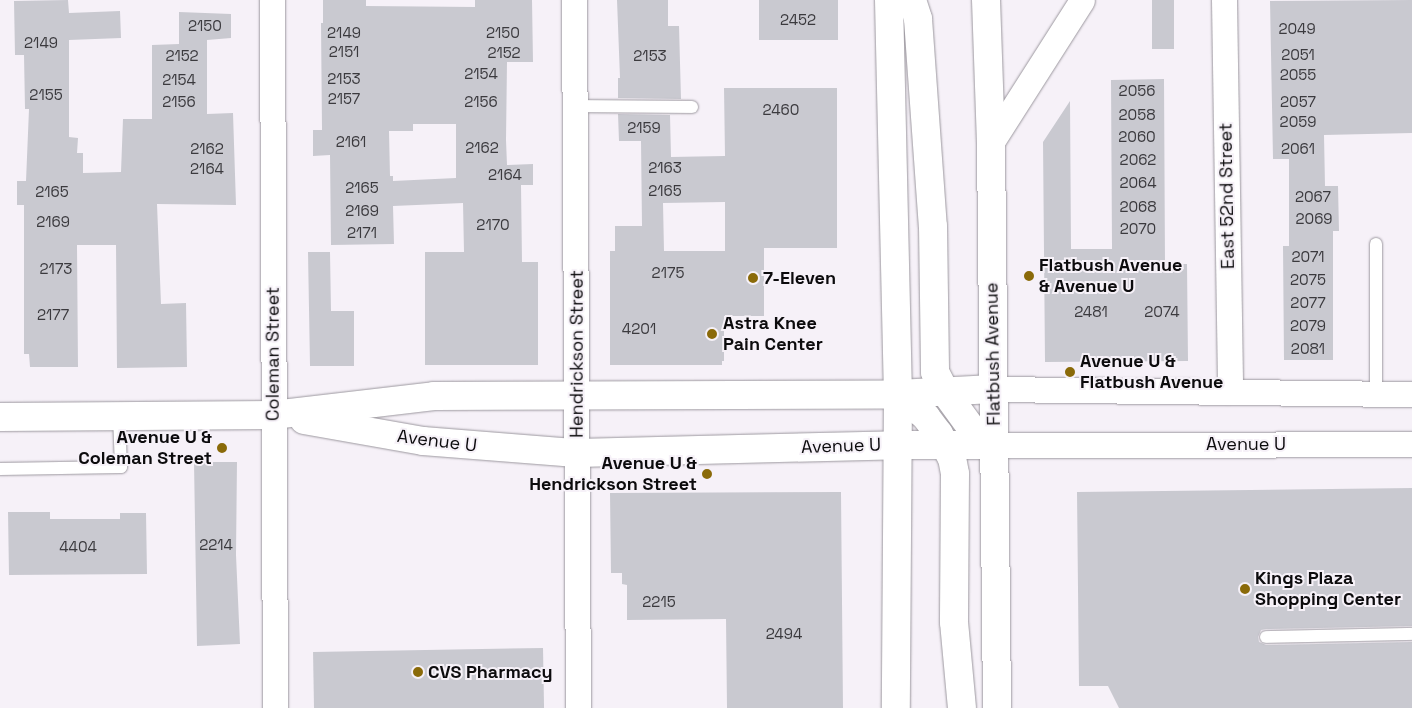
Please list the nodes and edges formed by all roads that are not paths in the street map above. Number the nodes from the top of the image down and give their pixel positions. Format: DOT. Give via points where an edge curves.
graph roads {
  1 [pos="272,0"];
  2 [pos="574,0"];
  3 [pos="889,0"];
  4 [pos="912,0"];
  5 [pos="986,0"];
  6 [pos="1082,0"];
  7 [pos="1224,0"];
  8 [pos="575,106"];
  9 [pos="692,107"];
  10 [pos="991,143"];
  11 [pos="1376,244"];
  12 [pos="993,390"];
  13 [pos="946,392"];
  14 [pos="1230,392"];
  15 [pos="1376,393"];
  16 [pos="577,394"];
  17 [pos="898,394"];
  18 [pos="1412,394"];
  19 [pos="273,415"];
  20 [pos="119,416"];
  21 [pos="0,417"];
  22 [pos="1412,444"];
  23 [pos="898,445"];
  24 [pos="946,445"];
  25 [pos="994,445"];
  26 [pos="577,454"];
  27 [pos="0,469"];
  28 [pos="1412,634"];
  29 [pos="1266,637"];
  30 [pos="275,708"];
  31 [pos="578,708"];
  32 [pos="896,708"];
  33 [pos="962,708"];
  34 [pos="997,708"];
  1 -- 19 [label="street, Coleman Street"];
  2 -- 8 [label="street, Hendrickson Street"];
  3 -- 17 [label="main road"];
  4 -- 13 [label="main road" via="918,19 933,226 935,372"];
  5 -- 10 [label="main road, Flatbush Avenue"];
  6 -- 10 [label="street"];
  7 -- 14 [label="street, East 52nd Street"];
  8 -- 9 [label="lane"];
  8 -- 16 [label="street, Hendrickson Street"];
  10 -- 12 [label="main road, Flatbush Avenue"];
  11 -- 15 [label="lane"];
  12 -- 13 [label="main road, Avenue U"];
  12 -- 14 [label="street, Avenue U"];
  12 -- 25 [label="main road, Flatbush Avenue"];
  13 -- 17 [label="main road, Avenue U"];
  13 -- 25 [label="main road" via="972,429"];
  14 -- 15 [label="street, Avenue U"];
  15 -- 18 [label="street, Avenue U"];
  16 -- 17 [label="main road, Avenue U"];
  16 -- 19 [label="main road, Avenue U" via="434,396"];
  16 -- 26 [label="street, Hendrickson Street"];
  17 -- 23 [label="main road"];
  17 -- 24 [label="main road" via="926,417"];
  19 -- 20 [label="main road, Avenue U"];
  19 -- 26 [label="main road, Avenue U" via="423,441"];
  19 -- 30 [label="street, Coleman Street"];
  20 -- 21 [label="main road, Avenue U"];
  20 -- 27 [label="lane" via="121,467"];
  22 -- 25 [label="street, Avenue U"];
  23 -- 24 [label="main road, Avenue U"];
  23 -- 26 [label="main road, Avenue U"];
  23 -- 32 [label="main road"];
  24 -- 25 [label="main road, Avenue U"];
  24 -- 33 [label="main road" via="955,474 954,622"];
  25 -- 34 [label="main road, Flatbush Avenue"];
  26 -- 31 [label="street, Hendrickson Street"];
  28 -- 29 [label="lane"];
}
